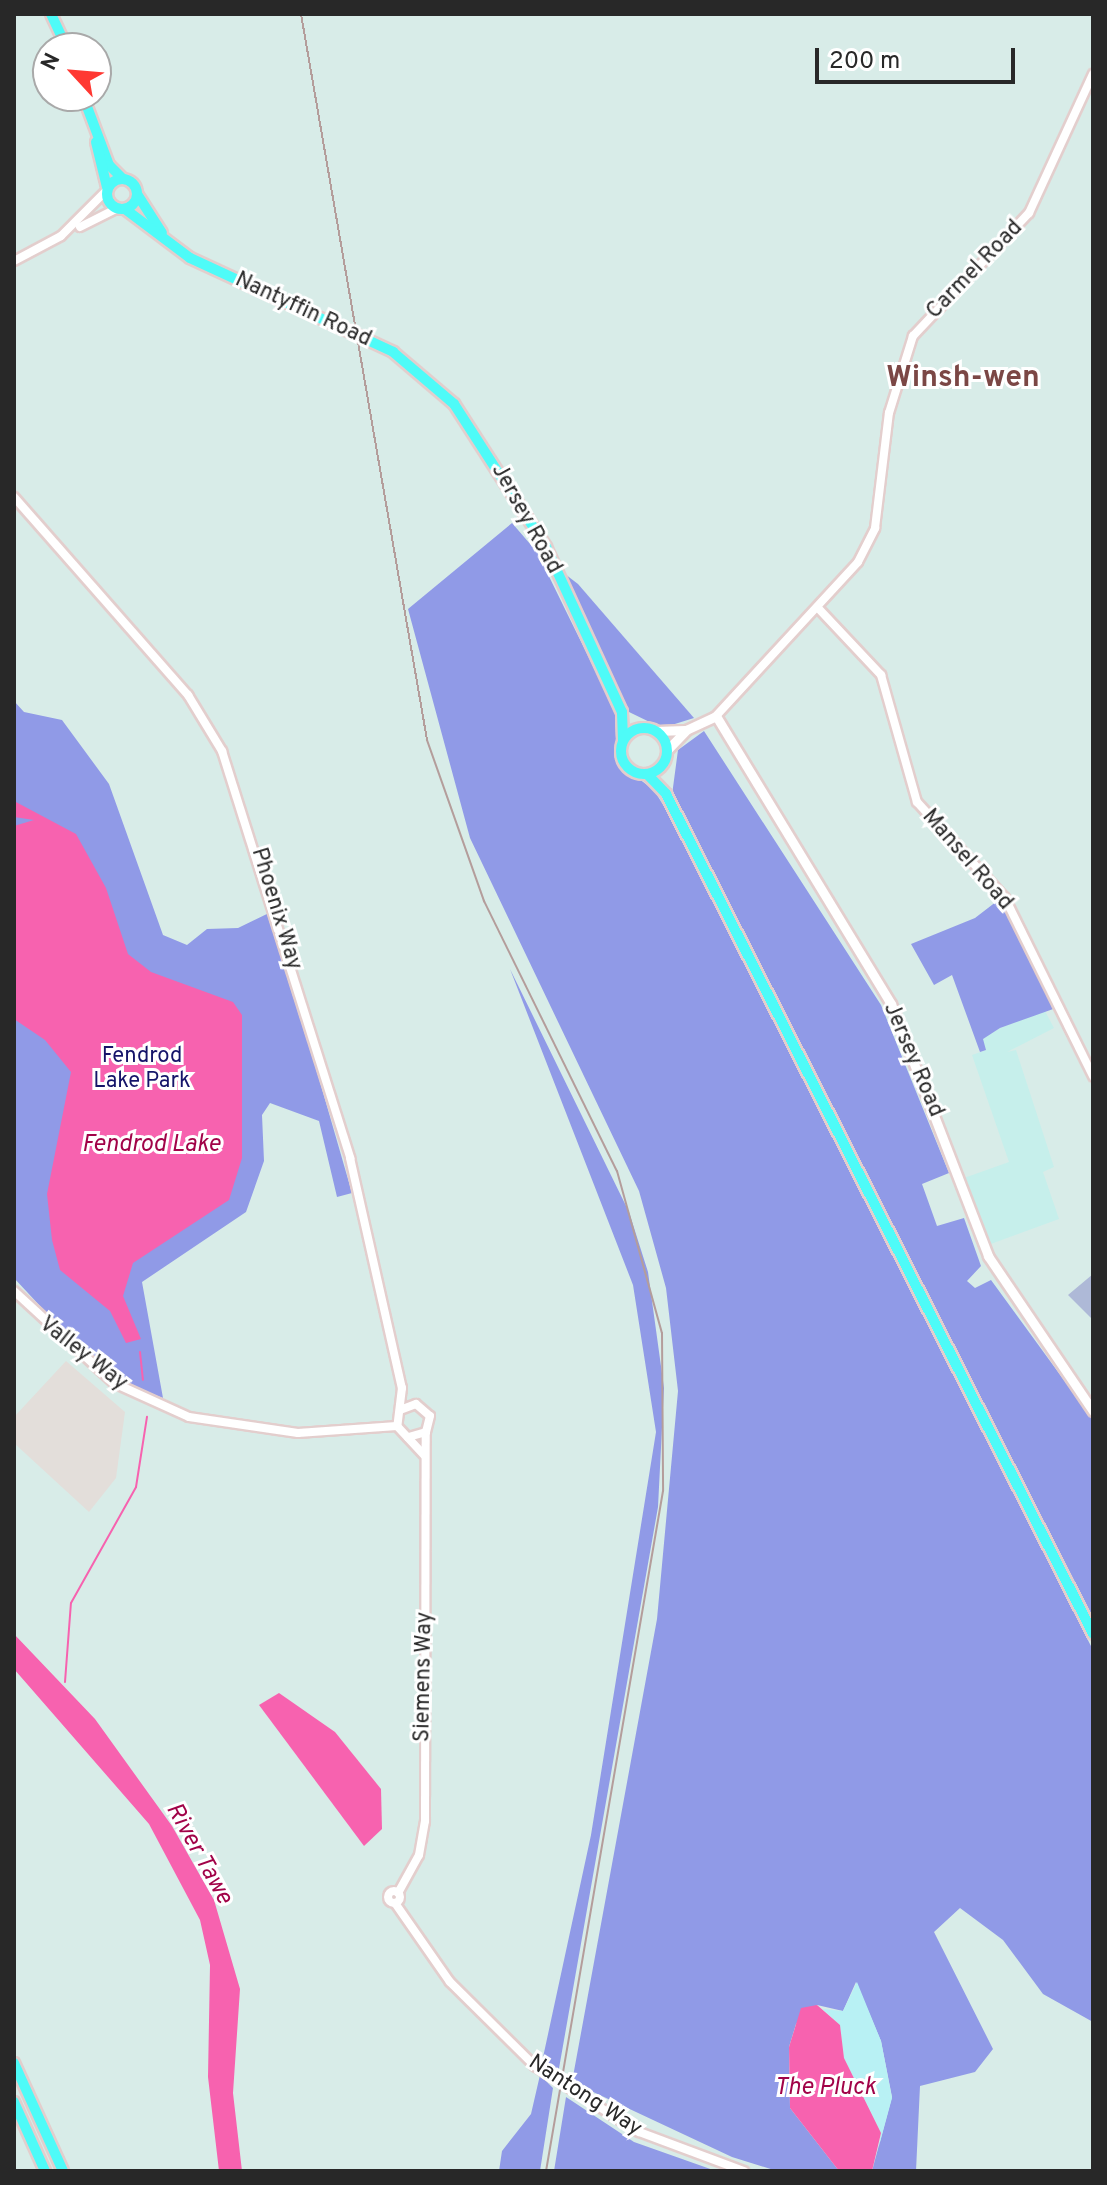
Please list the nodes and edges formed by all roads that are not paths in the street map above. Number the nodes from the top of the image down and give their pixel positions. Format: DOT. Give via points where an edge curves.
graph roads {
  1 [pos="1093,74"];
  2 [pos="89,112"];
  3 [pos="93,124"];
  4 [pos="122,178"];
  5 [pos="107,188"];
  6 [pos="137,194"];
  7 [pos="121,208"];
  8 [pos="61,236"];
  9 [pos="14,261"];
  10 [pos="212,268"];
  11 [pos="393,352"];
  12 [pos="14,497"];
  13 [pos="819,609"];
  14 [pos="622,712"];
  15 [pos="716,716"];
  16 [pos="642,727"];
  17 [pos="686,730"];
  18 [pos="656,731"];
  19 [pos="623,740"];
  20 [pos="667,750"];
  21 [pos="662,765"];
  22 [pos="647,774"];
  23 [pos="666,794"];
  24 [pos="1093,1076"];
  25 [pos="14,1291"];
  26 [pos="402,1388"];
  27 [pos="421,1405"];
  28 [pos="400,1410"];
  29 [pos="1093,1411"];
  30 [pos="397,1426"];
  31 [pos="426,1432"];
  32 [pos="408,1437"];
  33 [pos="424,1455"];
  34 [pos="1093,1634"];
  35 [pos="398,1893"];
  36 [pos="14,2063"];
  37 [pos="14,2102"];
  38 [pos="45,2171"];
  39 [pos="63,2171"];
  40 [pos="744,2171"];
  1 -- 13 [label="street, Carmel Road" via="1029,213 913,336 889,413 875,528 858,562"];
  2 -- 3 [label="main road"];
  3 -- 4 [label="main road, Nantyffin Road"];
  3 -- 5 [label="main road"];
  4 -- 5 [label="main road"];
  4 -- 6 [label="main road, Nantyffin Road"];
  5 -- 7 [label="main road"];
  5 -- 8 [label="street"];
  6 -- 7 [label="main road"];
  6 -- 10 [label="main road, Nantyffin Road" via="162,233"];
  7 -- 8 [label="street"];
  7 -- 10 [label="main road, Nantyffin Road"];
  8 -- 9 [label="street"];
  10 -- 11 [label="main road, Nantyffin Road"];
  11 -- 14 [label="main road, Jersey Road" via="454,404 503,475"];
  12 -- 26 [label="street, Phoenix Way" via="188,695 222,751 339,1120"];
  13 -- 15 [label="street, Carmel Road"];
  13 -- 24 [label="street, Mansel Road" via="877,667 917,802 1005,898"];
  14 -- 16 [label="main road, Jersey Road"];
  14 -- 19 [label="main road, Jersey Road"];
  15 -- 17 [label="main road, Carmel Road"];
  15 -- 29 [label="main road, Jersey Road" via="891,1004 988,1256"];
  16 -- 18 [label="main road"];
  16 -- 19 [label="main road"];
  17 -- 18 [label="main road, Carmel Road"];
  17 -- 20 [label="main road, Carmel Road"];
  18 -- 20 [label="main road"];
  19 -- 22 [label="main road" via="627,767"];
  20 -- 21 [label="main road"];
  21 -- 22 [label="main road"];
  21 -- 23 [label="main road"];
  22 -- 23 [label="main road"];
  23 -- 34 [label="main road"];
  25 -- 30 [label="street, Valley Way" via="114,1383 189,1417 298,1433"];
  26 -- 27 [label="street"];
  26 -- 28 [label="street, Phoenix Way"];
  27 -- 28 [label="street"];
  27 -- 31 [label="street" via="430,1416"];
  28 -- 30 [label="street"];
  30 -- 32 [label="street"];
  31 -- 32 [label="street"];
  31 -- 33 [label="street, Siemens Way"];
  32 -- 33 [label="street"];
  33 -- 35 [label="street, Siemens Way" via="425,1821 419,1855"];
  35 -- 40 [label="street, Nantong Way" via="388,1896 450,1982 535,2066 639,2132"];
  36 -- 39 [label="main road"];
  37 -- 38 [label="main road"];
}
